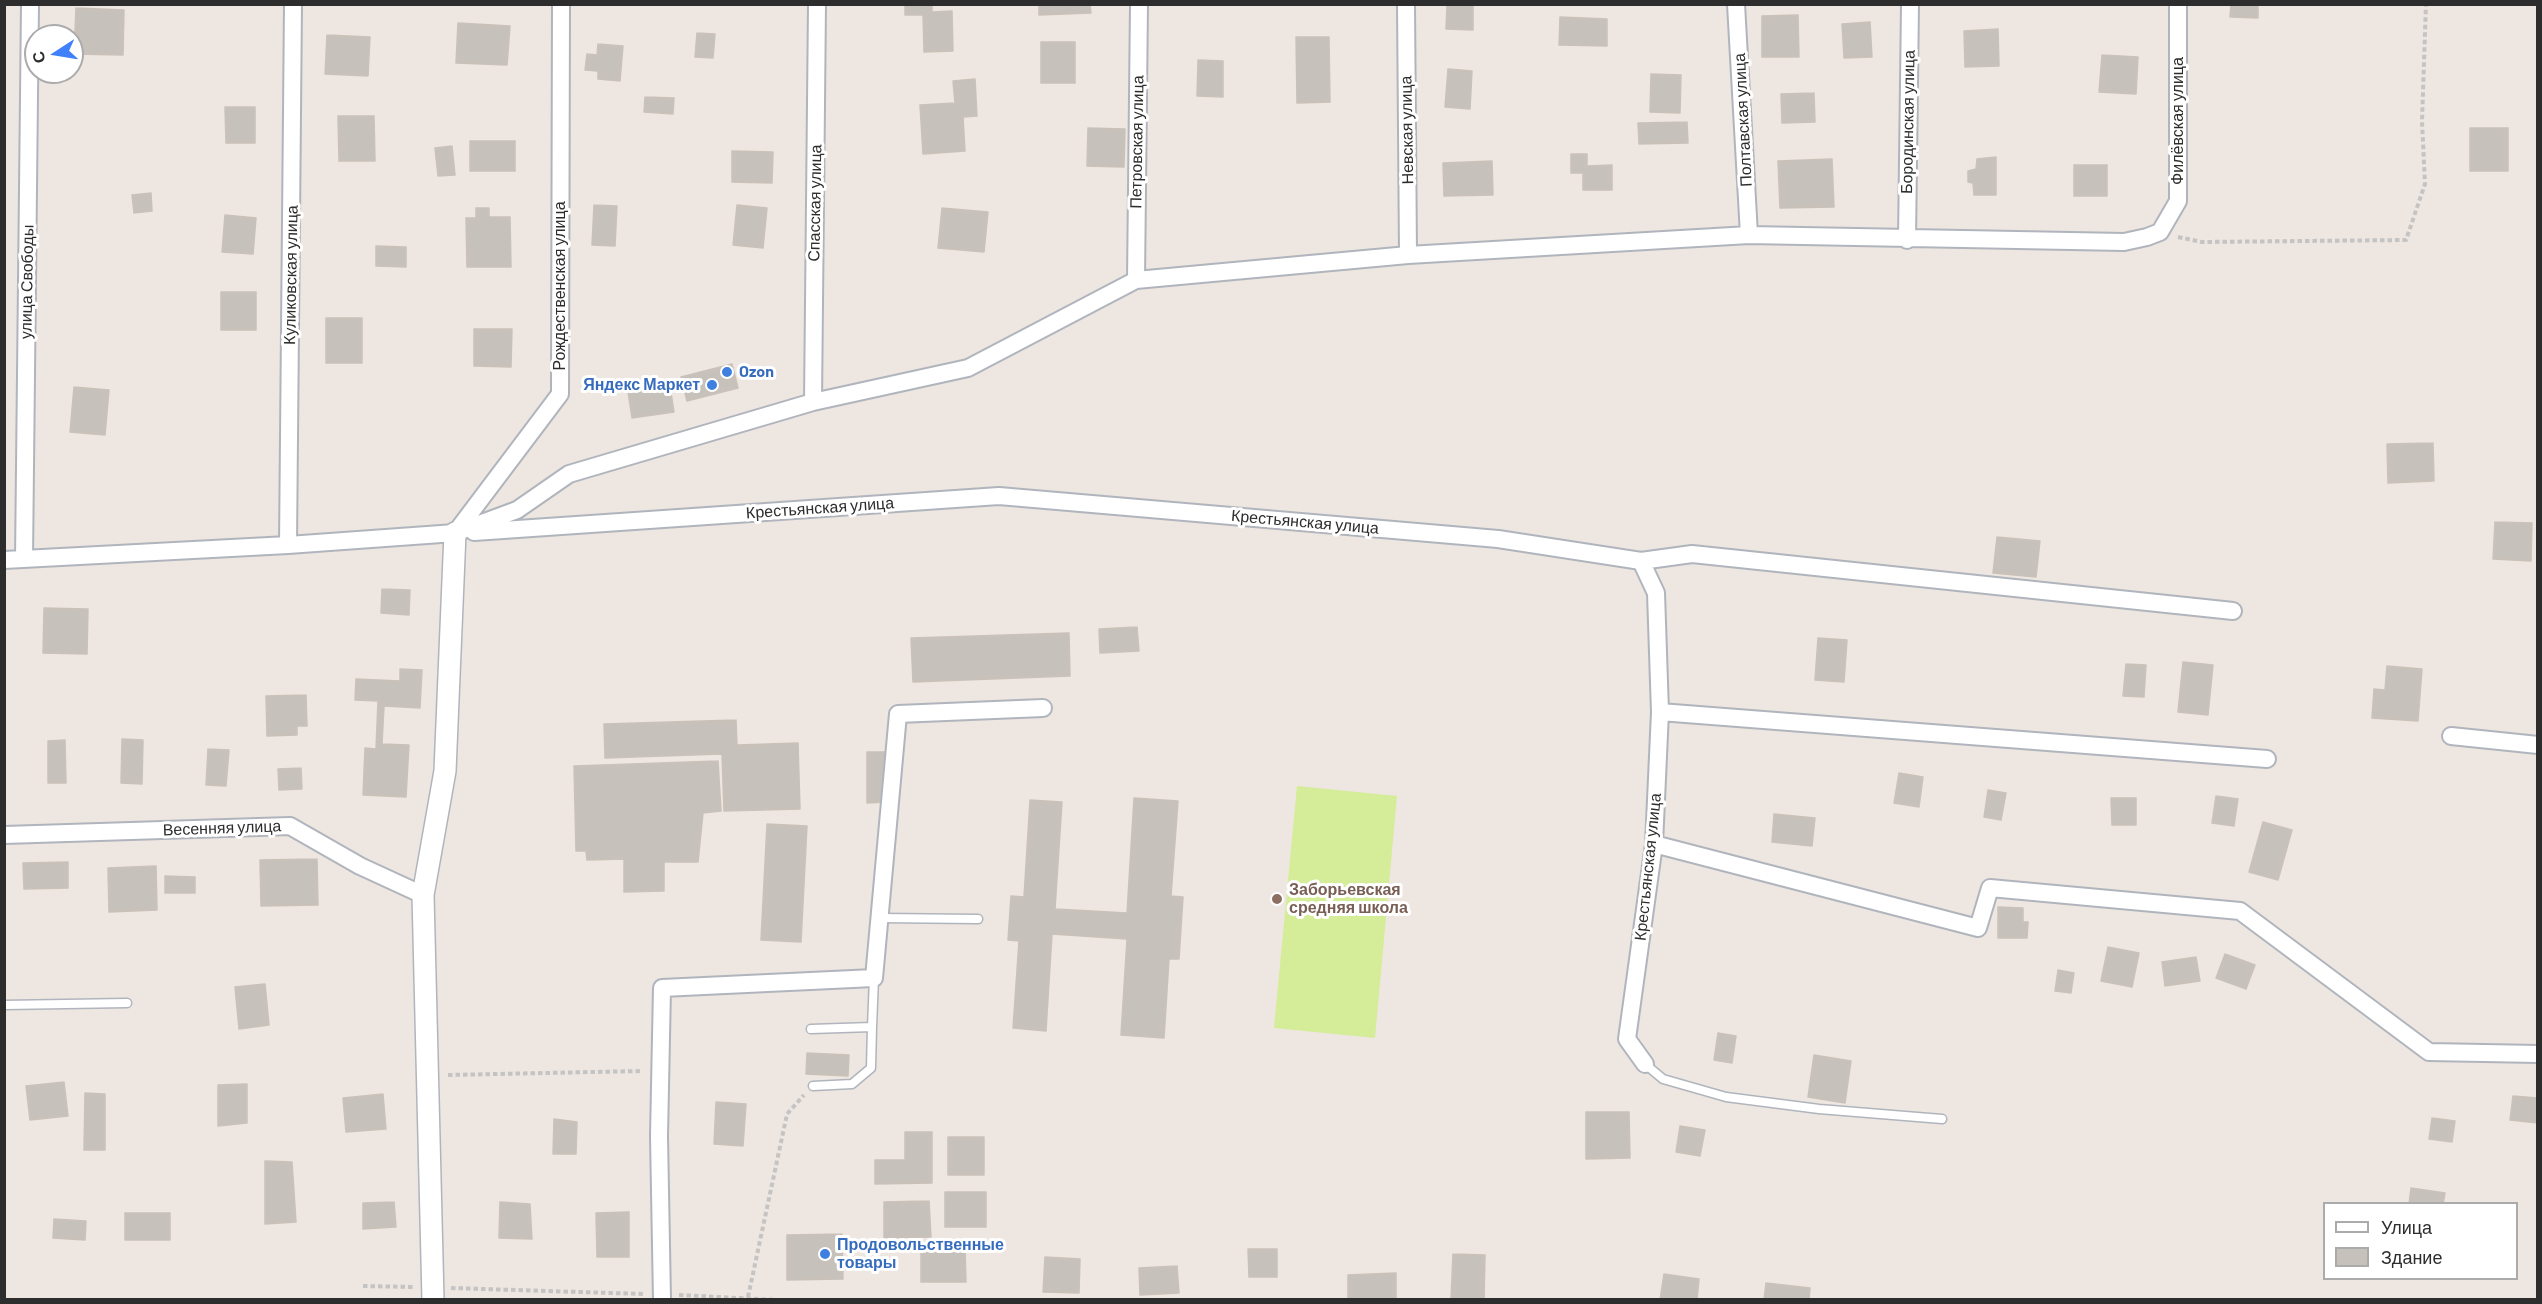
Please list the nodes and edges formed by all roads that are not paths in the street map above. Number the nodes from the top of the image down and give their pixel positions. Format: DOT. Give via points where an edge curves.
graph roads {
  1 [pos="30,4"];
  2 [pos="293,4"];
  3 [pos="561,4"];
  4 [pos="817,4"];
  5 [pos="1138,4"];
  6 [pos="1406,4"];
  7 [pos="1736,4"];
  8 [pos="1910,4"];
  9 [pos="2178,4"];
  10 [pos="1749,235"];
  11 [pos="1907,240"];
  12 [pos="1408,255"];
  13 [pos="1136,280"];
  14 [pos="813,402"];
  15 [pos="455,533"];
  16 [pos="288,546"];
  17 [pos="24,559"];
  18 [pos="4,560"];
  19 [pos="1641,561"];
  20 [pos="2233,611"];
  21 [pos="1043,708"];
  22 [pos="1660,712"];
  23 [pos="2451,736"];
  24 [pos="2538,745"];
  25 [pos="2267,759"];
  26 [pos="4,835"];
  27 [pos="1654,844"];
  28 [pos="423,895"];
  29 [pos="879,918"];
  30 [pos="978,919"];
  31 [pos="874,978"];
  32 [pos="127,1003"];
  33 [pos="4,1005"];
  34 [pos="872,1027"];
  35 [pos="811,1029"];
  36 [pos="2538,1054"];
  37 [pos="1645,1064"];
  38 [pos="813,1086"];
  39 [pos="1942,1119"];
  40 [pos="433,1294"];
  41 [pos="662,1297"];
  1 -- 17 [label="street, улица Свободы"];
  2 -- 16 [label="street, Куликовская улица"];
  3 -- 15 [label="street, Рождественская улица" via="560,394"];
  4 -- 14 [label="street, Спасская улица"];
  5 -- 13 [label="street, Петровская улица"];
  6 -- 12 [label="street, Невская улица"];
  7 -- 10 [label="street, Полтавская улица"];
  8 -- 11 [label="street, Бородинская улица"];
  9 -- 11 [label="street, Филёвская улица" via="2178,201 2160,232 2124,242"];
  10 -- 11 [label="street"];
  10 -- 12 [label="street"];
  12 -- 13 [label="street"];
  13 -- 14 [label="street" via="968,368"];
  14 -- 15 [label="street" via="569,474 517,510"];
  15 -- 16 [label="street, Крестьянская улица"];
  15 -- 19 [label="street, Крестьянская улица" via="999,496 1498,539"];
  15 -- 28 [label="street" via="446,771"];
  16 -- 17 [label="street, Крестьянская улица"];
  17 -- 18 [label="street, Крестьянская улица"];
  19 -- 20 [label="street" via="1692,554"];
  19 -- 22 [label="street, Крестьянская улица" via="1656,593"];
  21 -- 29 [label="street" via="898,714"];
  22 -- 25 [label="street"];
  22 -- 27 [label="street, Крестьянская улица"];
  23 -- 24 [label="street"];
  26 -- 28 [label="street, Весенняя улица" via="290,826 360,866"];
  27 -- 36 [label="street" via="1978,928 1990,888 2240,911 2428,1053"];
  27 -- 37 [label="street, Крестьянская улица" via="1627,1039"];
  28 -- 40 [label="street"];
  29 -- 30 [label="lane"];
  29 -- 31 [label="street"];
  31 -- 34 [label="lane"];
  31 -- 41 [label="street" via="662,988"];
  32 -- 33 [label="lane"];
  34 -- 35 [label="lane"];
  34 -- 38 [label="lane" via="871,1068 852,1084"];
  37 -- 39 [label="lane" via="1663,1079 1726,1097"];
}
